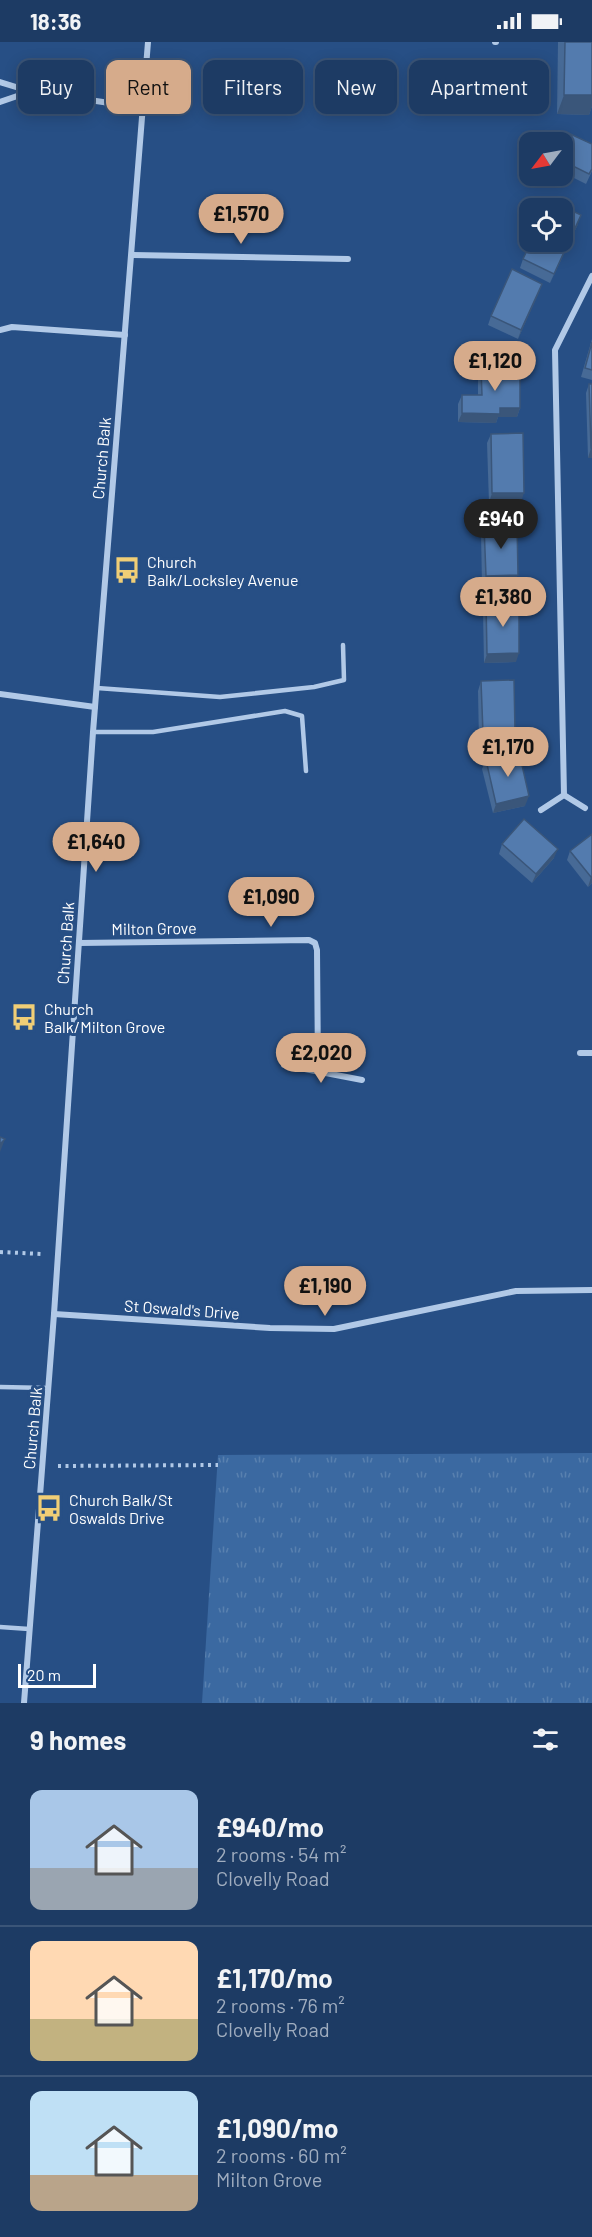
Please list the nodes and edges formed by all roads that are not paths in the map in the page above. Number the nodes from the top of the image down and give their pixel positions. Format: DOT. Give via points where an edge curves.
graph roads {
  1 [pos="148,42"];
  2 [pos="147,60"];
  3 [pos="0,82"];
  4 [pos="18,88"];
  5 [pos="18,95"];
  6 [pos="0,102"];
  7 [pos="143,114"];
  8 [pos="133,255"];
  9 [pos="348,259"];
  10 [pos="592,276"];
  11 [pos="0,330"];
  12 [pos="125,335"];
  13 [pos="343,645"];
  14 [pos="97,688"];
  15 [pos="0,694"];
  16 [pos="95,708"];
  17 [pos="93,732"];
  18 [pos="306,771"];
  19 [pos="564,795"];
  20 [pos="585,808"];
  21 [pos="541,810"];
  22 [pos="79,943"];
  23 [pos="580,1053"];
  24 [pos="592,1053"];
  25 [pos="284,1065"];
  26 [pos="318,1071"];
  27 [pos="362,1080"];
  28 [pos="592,1290"];
  29 [pos="54,1314"];
  30 [pos="0,1387"];
  31 [pos="48,1388"];
  32 [pos="0,1627"];
  33 [pos="29,1629"];
  34 [pos="24,1703"];
  1 -- 2 [label="street, Church Balk"];
  3 -- 4 [label="street"];
  5 -- 6 [label="street"];
  7 -- 8 [label="street, Church Balk"];
  8 -- 9 [label="street"];
  8 -- 12 [label="street, Church Balk"];
  10 -- 19 [label="street" via="555,350"];
  11 -- 12 [label="street" via="12,327"];
  12 -- 14 [label="street, Church Balk"];
  13 -- 14 [label="lane" via="344,680 314,687 220,697"];
  14 -- 16 [label="street, Church Balk"];
  15 -- 16 [label="street"];
  16 -- 17 [label="street, Church Balk"];
  17 -- 18 [label="lane" via="153,732 285,711 302,716"];
  17 -- 22 [label="street, Church Balk"];
  19 -- 20 [label="street"];
  19 -- 21 [label="street"];
  22 -- 26 [label="street, Milton Grove" via="315,943"];
  22 -- 29 [label="street, Church Balk"];
  23 -- 24 [label="street"];
  25 -- 26 [label="street"];
  26 -- 27 [label="street"];
  28 -- 29 [label="street, St Oswald's Drive" via="516,1291 334,1329"];
  29 -- 31 [label="street, Church Balk"];
  30 -- 31 [label="lane"];
  31 -- 33 [label="street, Church Balk"];
  32 -- 33 [label="lane"];
  33 -- 34 [label="street, Church Balk"];
}
